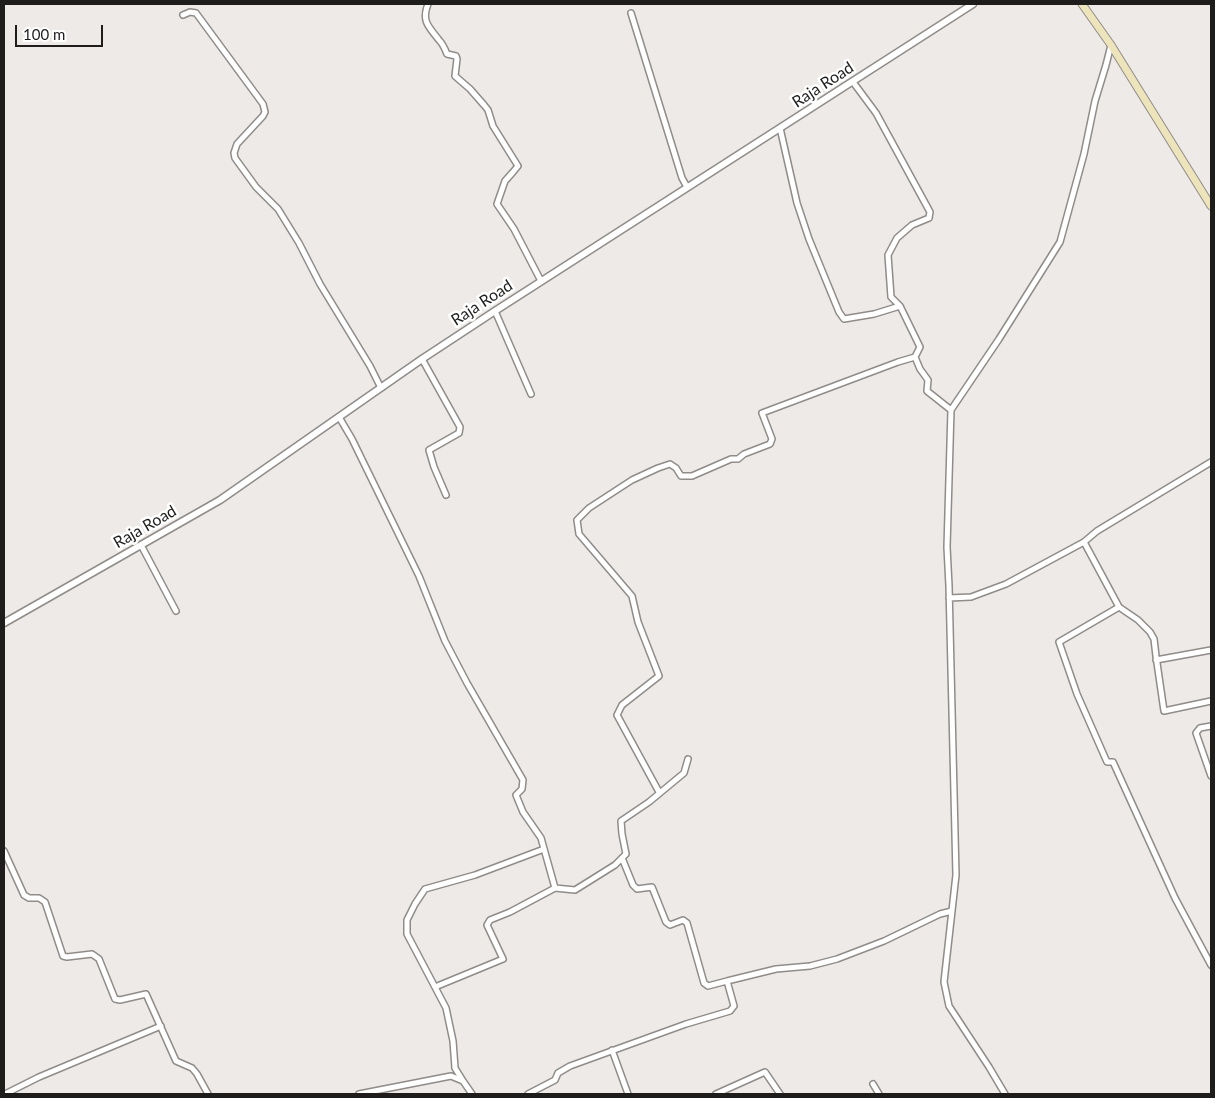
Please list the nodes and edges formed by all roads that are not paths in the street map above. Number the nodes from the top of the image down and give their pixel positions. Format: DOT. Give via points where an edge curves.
graph roads {
  1 [pos="428,4"];
  2 [pos="973,4"];
  3 [pos="1082,4"];
  4 [pos="631,14"];
  5 [pos="183,15"];
  6 [pos="1111,45"];
  7 [pos="852,82"];
  8 [pos="780,128"];
  9 [pos="687,187"];
  10 [pos="1211,206"];
  11 [pos="541,281"];
  12 [pos="900,306"];
  13 [pos="495,311"];
  14 [pos="915,357"];
  15 [pos="422,359"];
  16 [pos="381,388"];
  17 [pos="531,394"];
  18 [pos="951,410"];
  19 [pos="339,417"];
  20 [pos="1211,462"];
  21 [pos="446,495"];
  22 [pos="1084,542"];
  23 [pos="141,545"];
  24 [pos="949,598"];
  25 [pos="1118,607"];
  26 [pos="176,611"];
  27 [pos="4,623"];
  28 [pos="1211,650"];
  29 [pos="1156,660"];
  30 [pos="1211,701"];
  31 [pos="1211,726"];
  32 [pos="688,759"];
  33 [pos="1211,776"];
  34 [pos="659,792"];
  35 [pos="544,849"];
  36 [pos="4,851"];
  37 [pos="622,858"];
  38 [pos="556,888"];
  39 [pos="952,911"];
  40 [pos="1211,965"];
  41 [pos="727,981"];
  42 [pos="436,987"];
  43 [pos="161,1026"];
  44 [pos="612,1050"];
  45 [pos="463,1081"];
  46 [pos="873,1084"];
  47 [pos="5,1094"];
  48 [pos="208,1094"];
  49 [pos="359,1094"];
  50 [pos="472,1094"];
  51 [pos="528,1094"];
  52 [pos="628,1094"];
  53 [pos="716,1094"];
  54 [pos="780,1094"];
  55 [pos="879,1094"];
  56 [pos="1005,1094"];
  1 -- 11 [label="street" via="424,13 427,24 448,54 456,56 455,76 488,110 493,126 518,166 505,181 497,204"];
  2 -- 7 [label="street, Raja Road"];
  3 -- 6 [label="main road"];
  4 -- 9 [label="street"];
  5 -- 16 [label="street" via="196,14 263,104 266,112 237,144 236,158 256,187 278,209"];
  6 -- 10 [label="main road"];
  6 -- 18 [label="street" via="1060,242"];
  7 -- 8 [label="street, Raja Road"];
  7 -- 12 [label="street" via="876,113 930,212 929,218 912,225 897,238 888,255 891,297"];
  8 -- 9 [label="street, Raja Road"];
  8 -- 12 [label="street" via="797,203 844,320"];
  9 -- 11 [label="street, Raja Road"];
  11 -- 13 [label="street, Raja Road"];
  12 -- 14 [label="street" via="920,347"];
  13 -- 15 [label="street, Raja Road"];
  13 -- 17 [label="street"];
  14 -- 18 [label="street" via="928,380 927,392"];
  14 -- 34 [label="street" via="762,413 772,438 770,444 692,476 681,476 670,464 658,468 632,480 589,508 578,520 580,534 632,596 638,622 659,676 622,706 617,715"];
  15 -- 16 [label="street, Raja Road"];
  15 -- 21 [label="street" via="460,427 459,433 429,450"];
  16 -- 19 [label="street, Raja Road"];
  18 -- 24 [label="street" via="947,547"];
  19 -- 23 [label="street, Raja Road" via="220,500"];
  19 -- 35 [label="street" via="467,683 523,780 522,790 516,795"];
  20 -- 22 [label="street"];
  22 -- 24 [label="street" via="1006,584 971,597"];
  22 -- 25 [label="street"];
  23 -- 26 [label="street"];
  23 -- 27 [label="street, Raja Road"];
  24 -- 39 [label="street" via="956,875"];
  25 -- 29 [label="street" via="1150,632"];
  25 -- 40 [label="street" via="1059,642 1077,694 1107,762 1113,762 1175,898"];
  28 -- 29 [label="street"];
  29 -- 30 [label="street" via="1164,711"];
  31 -- 33 [label="street" via="1200,728 1196,733"];
  32 -- 34 [label="street" via="684,773"];
  34 -- 37 [label="street" via="621,821 626,854"];
  35 -- 38 [label="street"];
  35 -- 42 [label="street" via="475,875 425,889 407,920 406,934"];
  36 -- 43 [label="street" via="24,895 45,902 63,956 92,954 99,959 115,999 146,994"];
  37 -- 38 [label="street" via="575,890"];
  37 -- 41 [label="street" via="637,889 652,887 666,922 670,925 683,920 687,923 704,983 708,986"];
  38 -- 42 [label="street" via="490,920 487,925 503,959"];
  39 -- 41 [label="street" via="837,959"];
  39 -- 56 [label="street" via="944,982 950,1006"];
  41 -- 44 [label="street" via="734,1006 730,1011"];
  42 -- 45 [label="street" via="446,1008 454,1040 455,1068"];
  43 -- 47 [label="street"];
  43 -- 48 [label="street" via="176,1060 192,1068"];
  44 -- 51 [label="street" via="570,1066 558,1073 554,1080"];
  44 -- 52 [label="street"];
  45 -- 49 [label="street" via="451,1076"];
  45 -- 50 [label="street"];
  46 -- 55 [label="street"];
  53 -- 54 [label="street" via="765,1072"];
}
